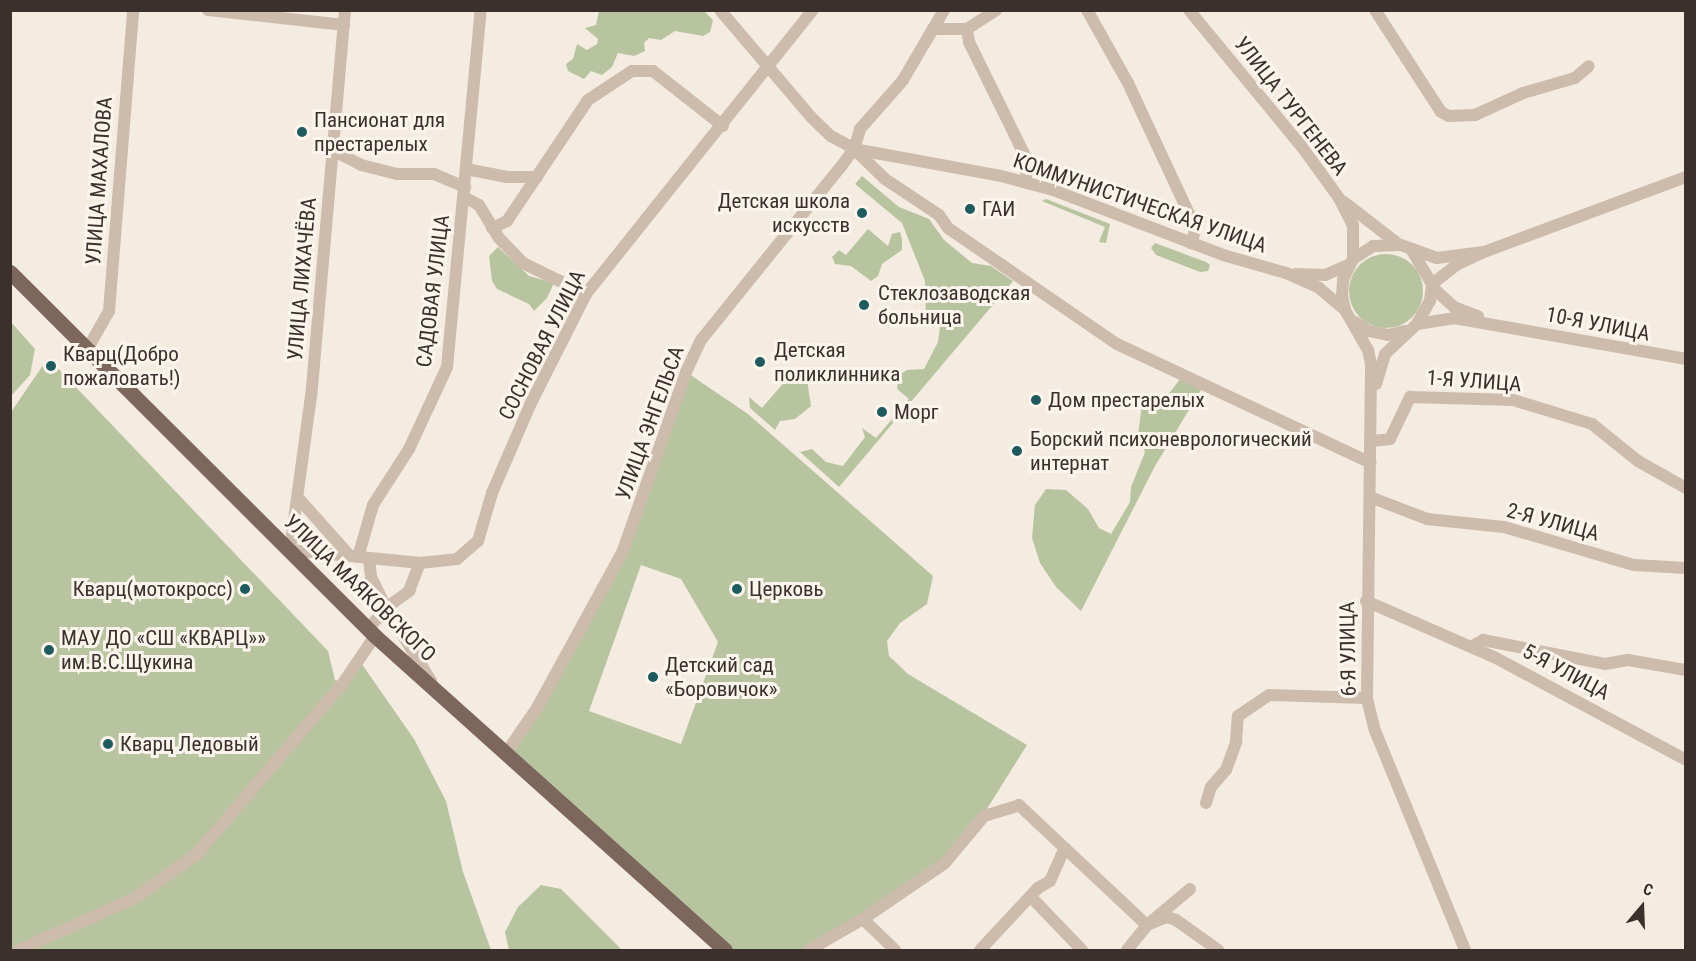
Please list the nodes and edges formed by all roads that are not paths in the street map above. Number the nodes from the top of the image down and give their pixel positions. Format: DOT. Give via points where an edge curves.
graph roads {
  1 [pos="133,10"];
  2 [pos="208,10"];
  3 [pos="345,10"];
  4 [pos="481,10"];
  5 [pos="720,10"];
  6 [pos="813,10"];
  7 [pos="944,10"];
  8 [pos="996,10"];
  9 [pos="1087,10"];
  10 [pos="1189,10"];
  11 [pos="1375,10"];
  12 [pos="344,25"];
  13 [pos="933,29"];
  14 [pos="967,29"];
  15 [pos="768,66"];
  16 [pos="1589,66"];
  17 [pos="723,126"];
  18 [pos="854,149"];
  19 [pos="332,150"];
  20 [pos="466,169"];
  21 [pos="537,177"];
  22 [pos="1686,177"];
  23 [pos="1026,182"];
  24 [pos="464,192"];
  25 [pos="1339,198"];
  26 [pos="492,228"];
  27 [pos="1191,243"];
  28 [pos="1401,245"];
  29 [pos="1413,252"];
  30 [pos="1484,252"];
  31 [pos="1351,262"];
  32 [pos="10,272"];
  33 [pos="1286,273"];
  34 [pos="1433,286"];
  35 [pos="586,294"];
  36 [pos="1345,310"];
  37 [pos="1354,321"];
  38 [pos="1504,325"];
  39 [pos="1411,327"];
  40 [pos="88,348"];
  41 [pos="1686,359"];
  42 [pos="1373,401"];
  43 [pos="1372,441"];
  44 [pos="1371,463"];
  45 [pos="1686,488"];
  46 [pos="1370,497"];
  47 [pos="300,500"];
  48 [pos="290,550"];
  49 [pos="359,557"];
  50 [pos="420,563"];
  51 [pos="1686,568"];
  52 [pos="1366,602"];
  53 [pos="386,608"];
  54 [pos="372,632"];
  55 [pos="1473,646"];
  56 [pos="1686,670"];
  57 [pos="1367,698"];
  58 [pos="444,699"];
  59 [pos="506,753"];
  60 [pos="1686,760"];
  61 [pos="1206,803"];
  62 [pos="1065,848"];
  63 [pos="1190,889"];
  64 [pos="1031,897"];
  65 [pos="864,919"];
  66 [pos="1147,925"];
  67 [pos="19,951"];
  68 [pos="725,951"];
  69 [pos="809,951"];
  70 [pos="895,951"];
  71 [pos="980,951"];
  72 [pos="1082,951"];
  73 [pos="1127,951"];
  74 [pos="1218,951"];
  75 [pos="1465,951"];
  1 -- 40 [label="street, УЛИЦА МАХАЛОВА" via="109,311"];
  2 -- 12 [label="street"];
  3 -- 12 [label="street, УЛИЦА ЛИХАЧЁВА"];
  4 -- 20 [label="street, САДОВАЯ УЛИЦА"];
  5 -- 15 [label="street, КОММУНИСТИЧЕСКАЯ УЛИЦА"];
  6 -- 15 [label="street, СОСНОВАЯ УЛИЦА"];
  7 -- 13 [label="street, УЛИЦА ЭНГЕЛЬСА"];
  8 -- 14 [label="street"];
  9 -- 27 [label="street" via="1128,82 1191,218 1195,231"];
  10 -- 25 [label="street, УЛИЦА ТУРГЕНЕВА" via="1284,123"];
  11 -- 16 [label="street" via="1441,112 1449,116 1475,115 1523,93 1575,78"];
  12 -- 19 [label="street, УЛИЦА ЛИХАЧЁВА"];
  13 -- 14 [label="street"];
  13 -- 18 [label="street, УЛИЦА ЭНГЕЛЬСА" via="903,80 860,129"];
  14 -- 23 [label="street" via="969,42 1026,158"];
  15 -- 17 [label="street, СОСНОВАЯ УЛИЦА"];
  15 -- 18 [label="street, КОММУНИСТИЧЕСКАЯ УЛИЦА" via="831,136"];
  17 -- 21 [label="street" via="653,71 632,71 588,100"];
  17 -- 35 [label="street, СОСНОВАЯ УЛИЦА"];
  18 -- 23 [label="street, КОММУНИСТИЧЕСКАЯ УЛИЦА"];
  18 -- 44 [label="street" via="885,179 939,214 948,228 1117,344"];
  18 -- 59 [label="street, УЛИЦА ЭНГЕЛЬСА" via="701,340 622,553 537,708"];
  19 -- 24 [label="street" via="362,165 397,174 434,174"];
  19 -- 47 [label="street, УЛИЦА ЛИХАЧЁВА"];
  20 -- 21 [label="street" via="507,177"];
  20 -- 24 [label="street, САДОВАЯ УЛИЦА"];
  21 -- 26 [label="street" via="507,221"];
  22 -- 30 [label="street"];
  23 -- 27 [label="street, КОММУНИСТИЧЕСКАЯ УЛИЦА"];
  24 -- 26 [label="street" via="479,205"];
  24 -- 49 [label="street, САДОВАЯ УЛИЦА" via="447,367 409,449 373,505"];
  25 -- 28 [label="street, УЛИЦА ТУРГЕНЕВА" via="1367,223"];
  25 -- 31 [label="street, УЛИЦА ТУРГЕНЕВА" via="1353,225"];
  26 -- 35 [label="street" via="533,270 566,280"];
  27 -- 33 [label="street, КОММУНИСТИЧЕСКАЯ УЛИЦА"];
  28 -- 29 [label="street"];
  28 -- 31 [label="street" via="1373,246"];
  29 -- 30 [label="street" via="1437,258"];
  29 -- 34 [label="street"];
  30 -- 34 [label="street" via="1458,264"];
  31 -- 33 [label="street, КОММУНИСТИЧЕСКАЯ УЛИЦА" via="1324,274"];
  31 -- 36 [label="street" via="1343,280"];
  32 -- 40 [label="main road, УЛИЦА МАЯКОВСКОГО"];
  33 -- 36 [label="street, КОММУНИСТИЧЕСКАЯ УЛИЦА" via="1319,288"];
  34 -- 38 [label="street, 10-Я УЛИЦА" via="1454,308"];
  34 -- 39 [label="street" via="1425,312"];
  35 -- 50 [label="street, СОСНОВАЯ УЛИЦА" via="526,414 492,493 478,541 457,559"];
  36 -- 37 [label="street"];
  37 -- 39 [label="street" via="1369,331 1388,335"];
  37 -- 42 [label="street" via="1368,350"];
  38 -- 39 [label="street, 10-Я УЛИЦА" via="1454,318"];
  38 -- 41 [label="street, 10-Я УЛИЦА"];
  39 -- 42 [label="street" via="1385,354"];
  40 -- 48 [label="main road, УЛИЦА МАЯКОВСКОГО"];
  42 -- 43 [label="street, 6-Я УЛИЦА"];
  43 -- 44 [label="street, 6-Я УЛИЦА"];
  43 -- 45 [label="street, 1-Я УЛИЦА" via="1390,439 1410,397 1513,400 1592,424 1638,461"];
  44 -- 46 [label="street, 6-Я УЛИЦА"];
  46 -- 51 [label="street, 2-Я УЛИЦА" via="1410,514 1504,527 1634,565"];
  46 -- 52 [label="street, 6-Я УЛИЦА"];
  47 -- 48 [label="street, УЛИЦА ЛИХАЧЁВА"];
  47 -- 49 [label="street"];
  48 -- 49 [label="street, СОСНОВАЯ УЛИЦА"];
  48 -- 54 [label="main road, УЛИЦА МАЯКОВСКОГО"];
  49 -- 50 [label="street, СОСНОВАЯ УЛИЦА"];
  49 -- 53 [label="street"];
  50 -- 53 [label="street" via="409,591"];
  52 -- 55 [label="street, 5-Я УЛИЦА"];
  52 -- 57 [label="street, 6-Я УЛИЦА"];
  53 -- 54 [label="street"];
  53 -- 58 [label="street"];
  54 -- 58 [label="main road, УЛИЦА МАЯКОВСКОГО"];
  54 -- 67 [label="street" via="343,683 197,854 135,898"];
  55 -- 56 [label="street" via="1483,639 1605,664 1628,660"];
  55 -- 60 [label="street, 5-Я УЛИЦА"];
  57 -- 61 [label="street" via="1269,695 1238,716 1229,761 1210,787"];
  57 -- 75 [label="street, 6-Я УЛИЦА" via="1375,731"];
  58 -- 59 [label="main road, УЛИЦА МАЯКОВСКОГО"];
  59 -- 68 [label="main road, УЛИЦА МАЯКОВСКОГО"];
  62 -- 64 [label="street" via="1050,881"];
  62 -- 65 [label="street" via="1019,805 984,816 945,863"];
  62 -- 66 [label="street"];
  63 -- 66 [label="street"];
  64 -- 71 [label="street"];
  64 -- 72 [label="street"];
  65 -- 69 [label="street"];
  65 -- 70 [label="street"];
  66 -- 73 [label="street"];
  66 -- 74 [label="street" via="1167,917"];
}
